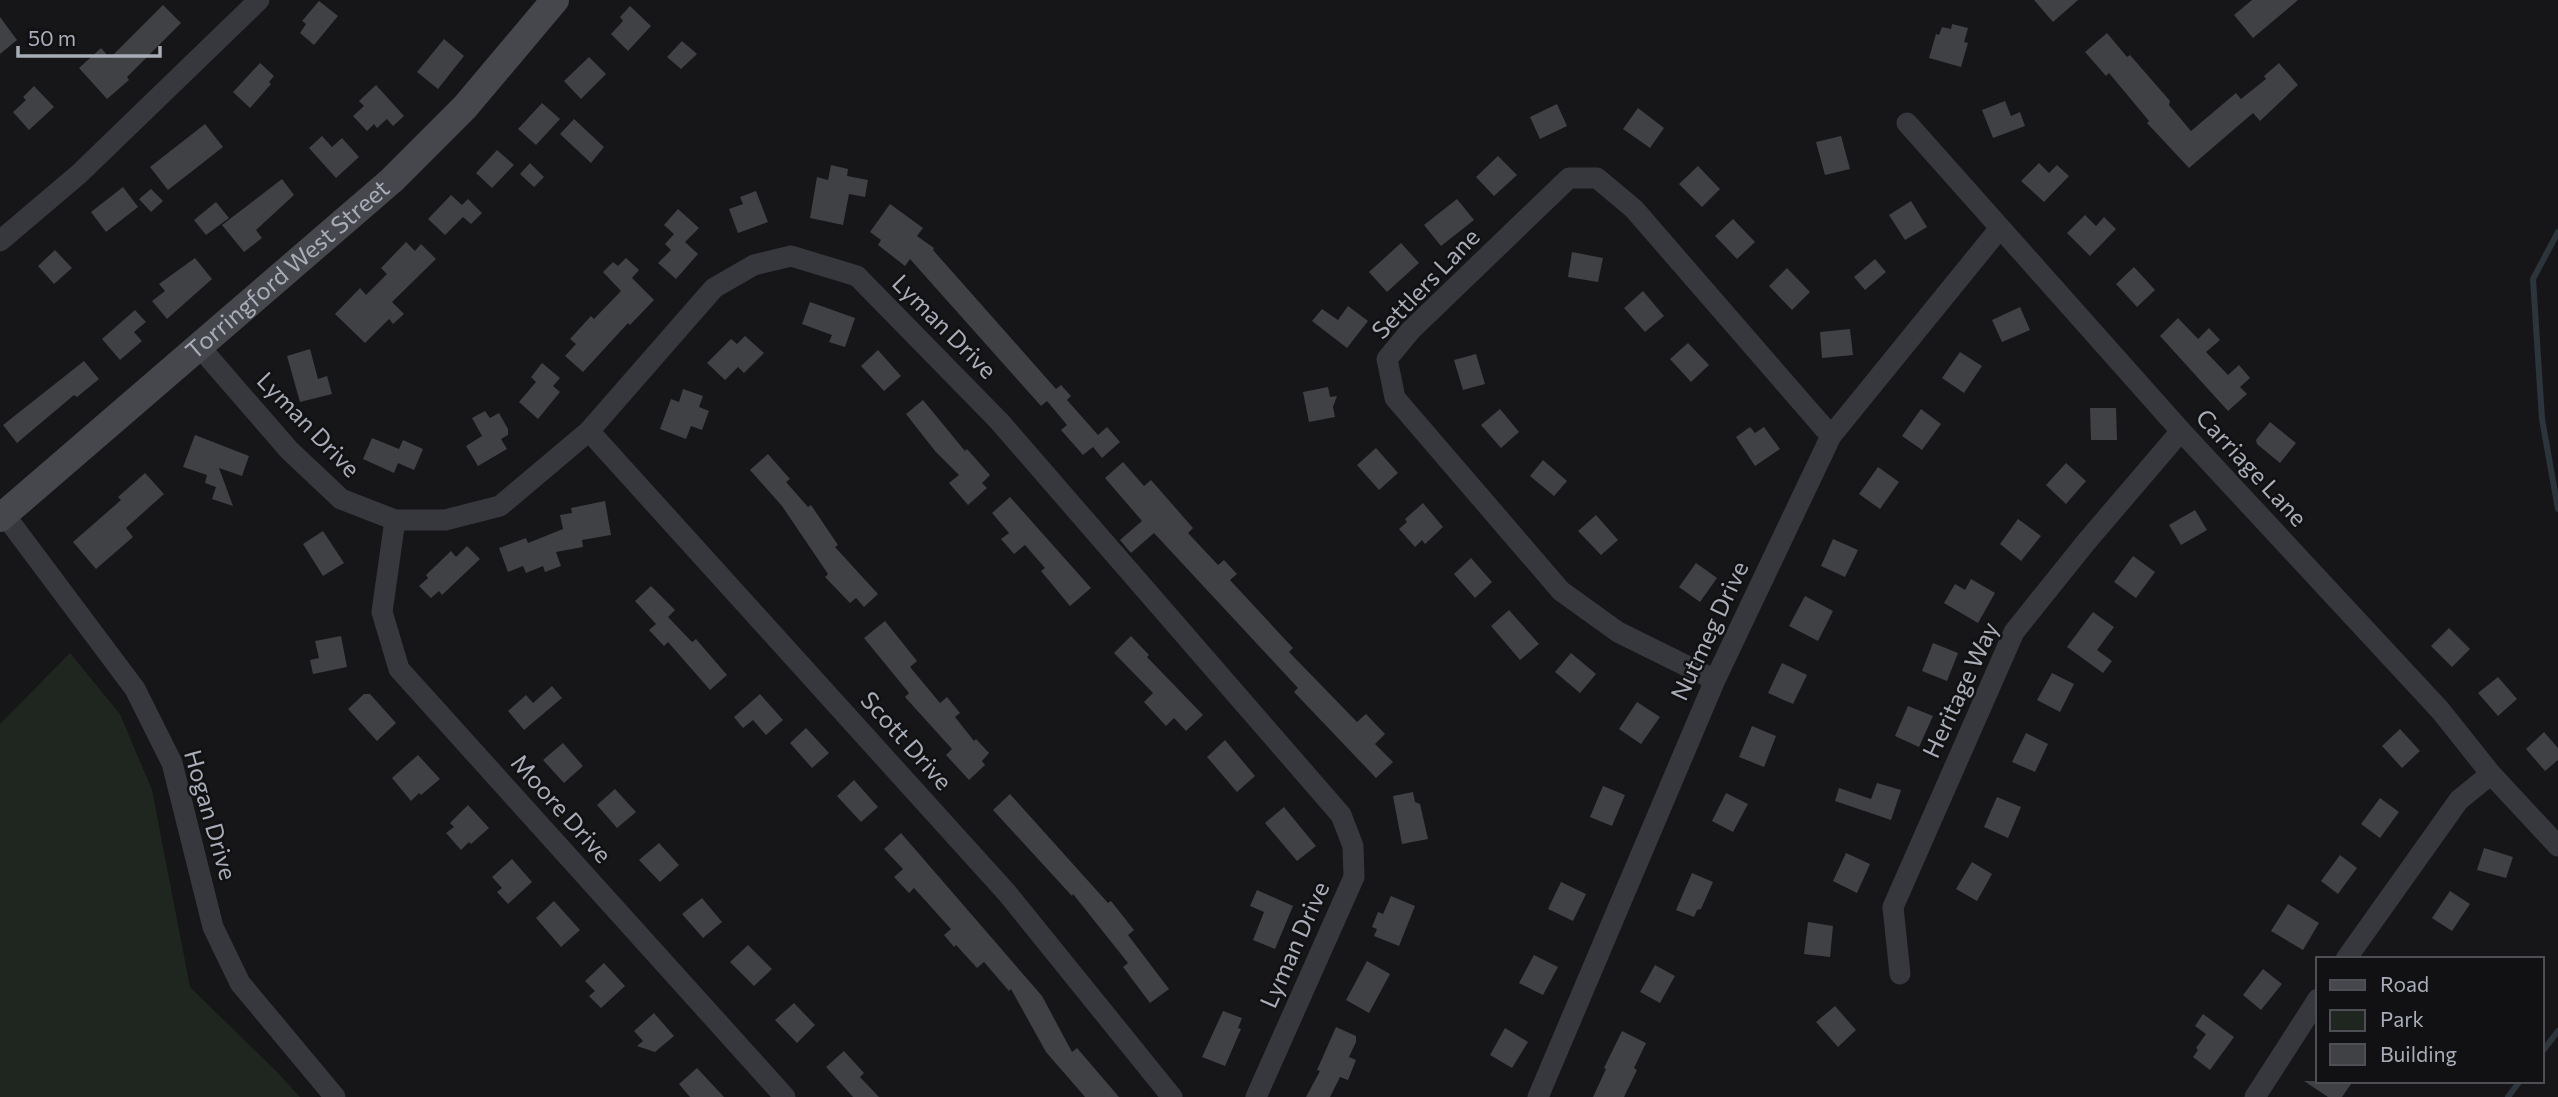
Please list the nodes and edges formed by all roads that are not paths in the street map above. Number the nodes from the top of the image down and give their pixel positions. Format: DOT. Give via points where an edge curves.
graph roads {
  1 [pos="259,0"];
  2 [pos="555,0"];
  3 [pos="1907,123"];
  4 [pos="2000,228"];
  5 [pos="0,241"];
  6 [pos="198,345"];
  7 [pos="589,431"];
  8 [pos="2181,431"];
  9 [pos="1830,436"];
  10 [pos="2,516"];
  11 [pos="395,520"];
  12 [pos="1715,680"];
  13 [pos="2491,774"];
  14 [pos="2558,846"];
  15 [pos="2347,957"];
  16 [pos="1900,974"];
  17 [pos="2316,1002"];
  18 [pos="335,1097"];
  19 [pos="785,1097"];
  20 [pos="1171,1097"];
  21 [pos="1256,1097"];
  22 [pos="1538,1097"];
  23 [pos="2255,1097"];
  1 -- 5 [label="street" via="79,174"];
  2 -- 6 [label="main road, Torringford West Street" via="428,147"];
  3 -- 4 [label="street, Carriage Lane"];
  4 -- 8 [label="street, Carriage Lane"];
  4 -- 9 [label="street, Nutmeg Drive"];
  6 -- 10 [label="main road, Torringford West Street"];
  6 -- 11 [label="street, Lyman Drive" via="289,450 341,499"];
  7 -- 11 [label="street, Lyman Drive" via="500,506 445,520"];
  7 -- 20 [label="street, Scott Drive" via="1007,893"];
  7 -- 21 [label="street, Lyman Drive" via="714,288 754,265 792,257 857,276 999,421 1341,815 1353,846 1354,877"];
  8 -- 13 [label="street, Carriage Lane" via="2440,710"];
  8 -- 16 [label="street, Heritage Way" via="2014,632 1893,907"];
  9 -- 12 [label="street, Nutmeg Drive"];
  9 -- 12 [label="street, Settlers Lane" via="1634,209 1597,178 1569,178 1411,330 1387,359 1395,398 1561,591 1618,632"];
  10 -- 18 [label="street, Hogan Drive" via="135,690 172,763 213,927 240,983"];
  11 -- 19 [label="street, Moore Drive" via="382,612 399,669"];
  12 -- 22 [label="street, Nutmeg Drive"];
  13 -- 14 [label="street, Carriage Lane"];
  13 -- 15 [label="street" via="2459,800"];
  17 -- 23 [label="street"];
}
